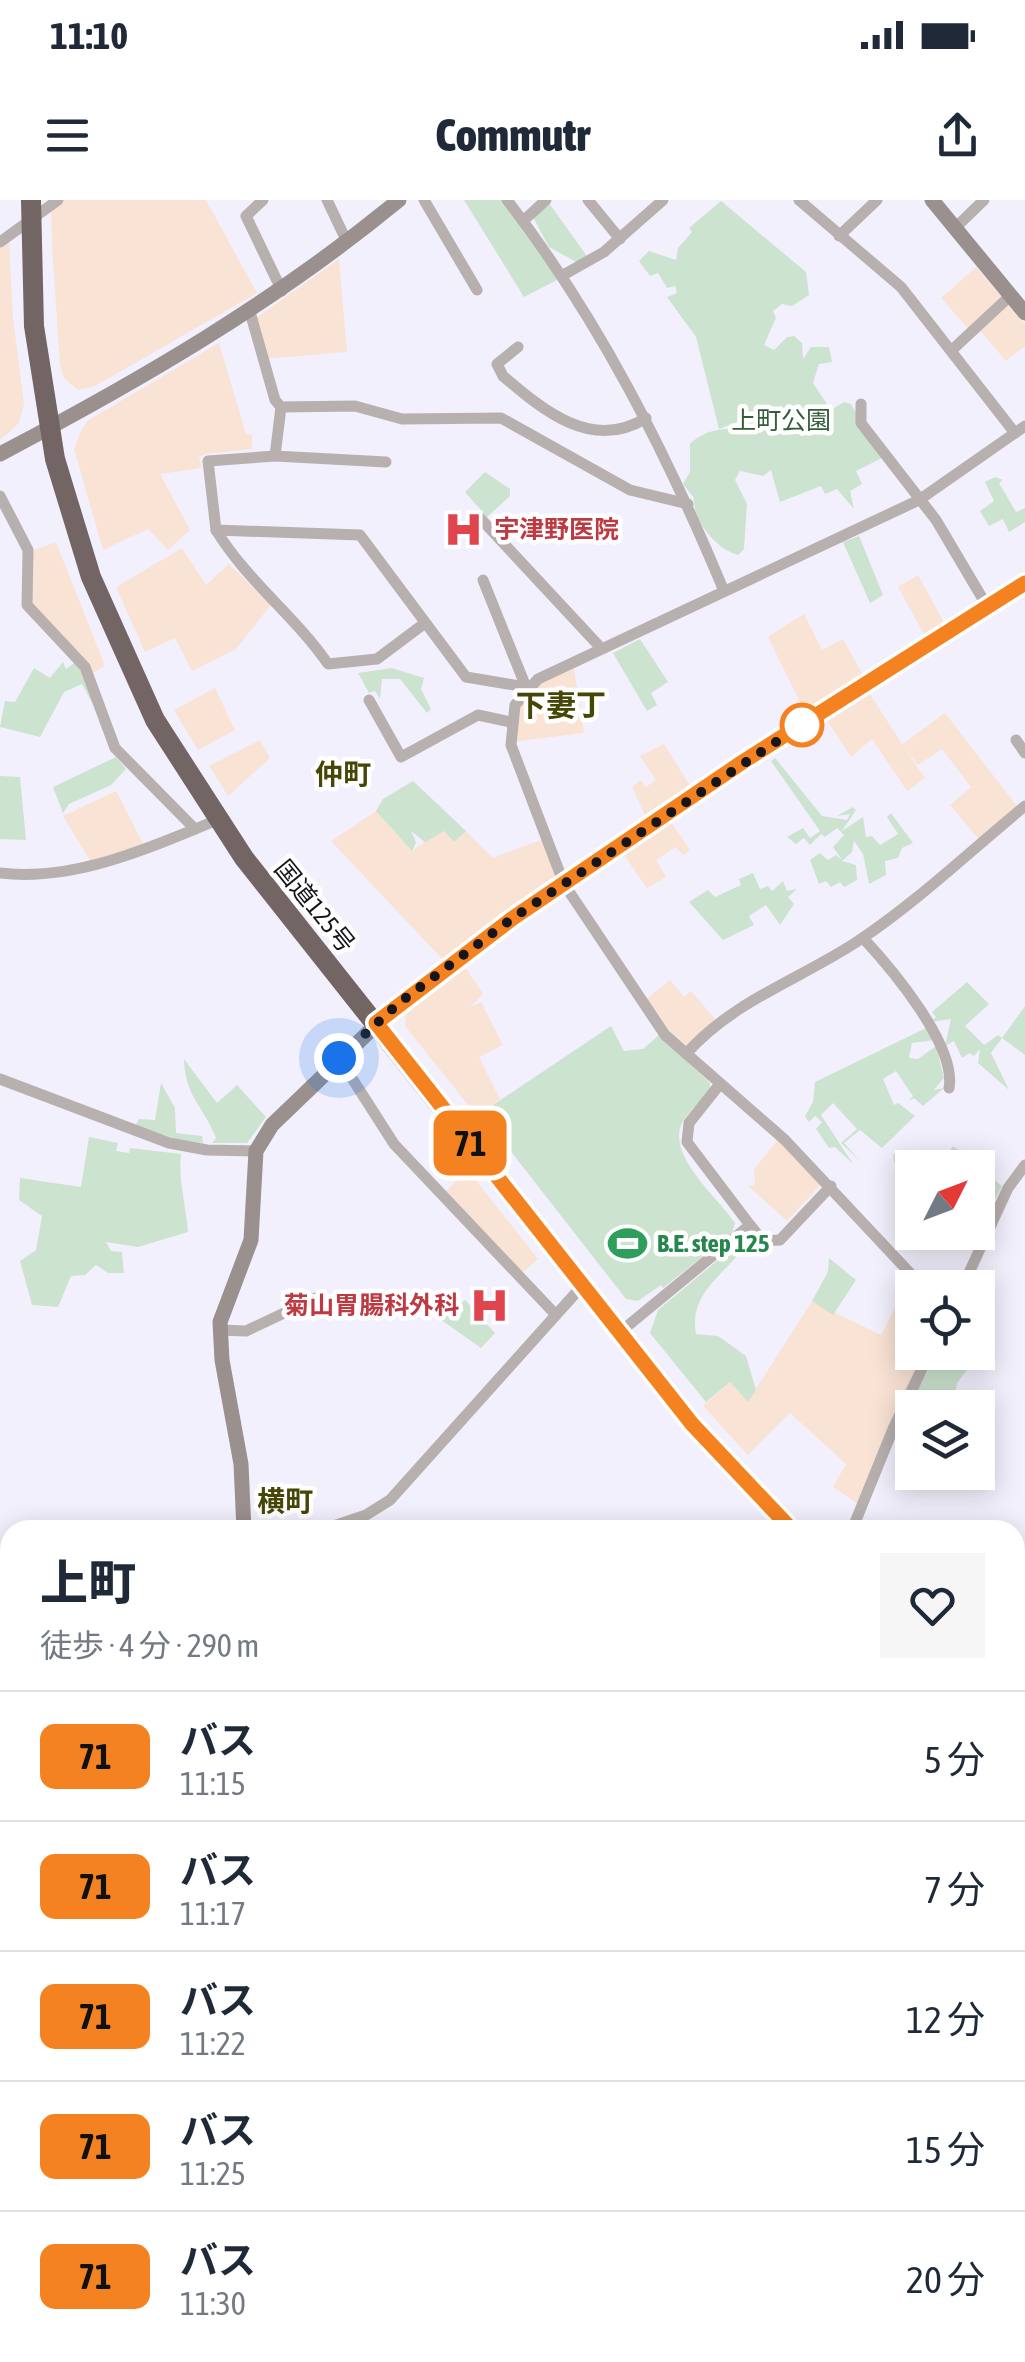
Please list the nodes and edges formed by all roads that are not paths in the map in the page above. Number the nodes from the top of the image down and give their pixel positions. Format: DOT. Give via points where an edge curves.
graph roads {
  1 [pos="31,200"];
  2 [pos="58,200"];
  3 [pos="264,200"];
  4 [pos="326,200"];
  5 [pos="399,200"];
  6 [pos="424,200"];
  7 [pos="507,200"];
  8 [pos="546,200"];
  9 [pos="588,200"];
  10 [pos="663,200"];
  11 [pos="799,200"];
  12 [pos="876,200"];
  13 [pos="932,200"];
  14 [pos="984,200"];
  15 [pos="523,221"];
  16 [pos="30,222"];
  17 [pos="954,230"];
  18 [pos="839,236"];
  19 [pos="620,240"];
  20 [pos="0,242"];
  21 [pos="347,242"];
  22 [pos="564,274"];
  23 [pos="477,290"];
  24 [pos="282,291"];
  25 [pos="1010,296"];
  26 [pos="250,312"];
  27 [pos="1025,313"];
  28 [pos="518,348"];
  29 [pos="952,350"];
  30 [pos="861,404"];
  31 [pos="281,406"];
  32 [pos="646,418"];
  33 [pos="48,428"];
  34 [pos="1020,430"];
  35 [pos="0,454"];
  36 [pos="275,456"];
  37 [pos="386,462"];
  38 [pos="0,496"];
  39 [pos="919,500"];
  40 [pos="688,504"];
  41 [pos="480,516"];
  42 [pos="216,530"];
  43 [pos="484,580"];
  44 [pos="1025,583"];
  45 [pos="724,591"];
  46 [pos="987,606"];
  47 [pos="424,623"];
  48 [pos="602,648"];
  49 [pos="526,687"];
  50 [pos="369,700"];
  51 [pos="511,722"];
  52 [pos="1016,740"];
  53 [pos="1025,753"];
  54 [pos="1025,806"];
  55 [pos="217,820"];
  56 [pos="195,829"];
  57 [pos="0,873"];
  58 [pos="564,884"];
  59 [pos="863,938"];
  60 [pos="376,1023"];
  61 [pos="686,1054"];
  62 [pos="339,1058"];
  63 [pos="0,1079"];
  64 [pos="720,1084"];
  65 [pos="948,1088"];
  66 [pos="256,1151"];
  67 [pos="1025,1165"];
  68 [pos="831,1186"];
  69 [pos="750,1226"];
  70 [pos="908,1270"];
  71 [pos="970,1270"];
  72 [pos="582,1286"];
  73 [pos="318,1298"];
  74 [pos="556,1315"];
  75 [pos="219,1330"];
  76 [pos="619,1333"];
  77 [pos="921,1370"];
  78 [pos="243,1520"];
  79 [pos="351,1520"];
  80 [pos="783,1520"];
  81 [pos="856,1520"];
  1 -- 16 [label="highway, 国道125号"];
  2 -- 16 [label="street"];
  3 -- 24 [label="street" via="246,216"];
  4 -- 21 [label="street"];
  5 -- 21 [label="street"];
  6 -- 23 [label="street"];
  7 -- 15 [label="street"];
  8 -- 15 [label="street"];
  9 -- 19 [label="street"];
  10 -- 19 [label="street"];
  11 -- 18 [label="street"];
  12 -- 18 [label="street"];
  13 -- 17 [label="street"];
  14 -- 17 [label="street"];
  15 -- 22 [label="street"];
  16 -- 20 [label="street"];
  16 -- 33 [label="highway, 国道125号" via="34,326"];
  17 -- 25 [label="street"];
  18 -- 29 [label="street" via="900,287"];
  19 -- 22 [label="street"];
  21 -- 24 [label="street"];
  22 -- 32 [label="street"];
  24 -- 26 [label="street"];
  25 -- 27 [label="street"];
  25 -- 29 [label="street"];
  26 -- 31 [label="street"];
  26 -- 33 [label="street"];
  28 -- 32 [label="street" via="496,364 503,376 573,428 633,426"];
  29 -- 34 [label="street"];
  30 -- 39 [label="street" via="861,423"];
  31 -- 36 [label="street"];
  31 -- 40 [label="street" via="355,406 402,419 501,418 630,490"];
  32 -- 40 [label="street"];
  33 -- 35 [label="street"];
  33 -- 55 [label="highway, 国道125号" via="107,618 155,720"];
  34 -- 39 [label="street"];
  36 -- 37 [label="street"];
  36 -- 42 [label="street" via="208,461"];
  38 -- 56 [label="street" via="28,550 27,605 86,667 115,748"];
  39 -- 45 [label="street"];
  39 -- 46 [label="street"];
  40 -- 45 [label="street"];
  41 -- 48 [label="street"];
  42 -- 47 [label="street" via="360,535"];
  42 -- 47 [label="street" via="328,664 377,659"];
  43 -- 49 [label="street"];
  44 -- 46 [label="street"];
  45 -- 48 [label="street"];
  46 -- 58 [label="street"];
  47 -- 49 [label="street" via="466,677"];
  48 -- 49 [label="street"];
  49 -- 51 [label="street"];
  50 -- 51 [label="street" via="401,757 478,715"];
  51 -- 58 [label="street" via="511,745"];
  52 -- 53 [label="street"];
  54 -- 59 [label="street"];
  55 -- 56 [label="street"];
  55 -- 60 [label="highway, 国道125号"];
  56 -- 57 [label="street" via="49,877"];
  58 -- 60 [label="street"];
  58 -- 61 [label="street" via="655,1023"];
  59 -- 61 [label="street" via="731,1011"];
  59 -- 65 [label="street" via="935,1034"];
  60 -- 62 [label="street"];
  60 -- 72 [label="highway, 国道125号"];
  61 -- 64 [label="street"];
  62 -- 66 [label="street" via="274,1123"];
  62 -- 74 [label="street" via="394,1144"];
  63 -- 66 [label="street" via="170,1144"];
  64 -- 68 [label="street"];
  64 -- 69 [label="street" via="689,1123 687,1142"];
  66 -- 75 [label="street" via="252,1240"];
  67 -- 71 [label="street"];
  68 -- 69 [label="street" via="780,1240 763,1241"];
  68 -- 70 [label="street"];
  69 -- 76 [label="street"];
  72 -- 74 [label="street"];
  72 -- 76 [label="highway, 国道125号"];
  73 -- 75 [label="street" via="246,1332"];
  74 -- 79 [label="street" via="390,1500"];
  75 -- 78 [label="street"];
  76 -- 80 [label="highway, 国道125号"];
  77 -- 81 [label="street"];
}
